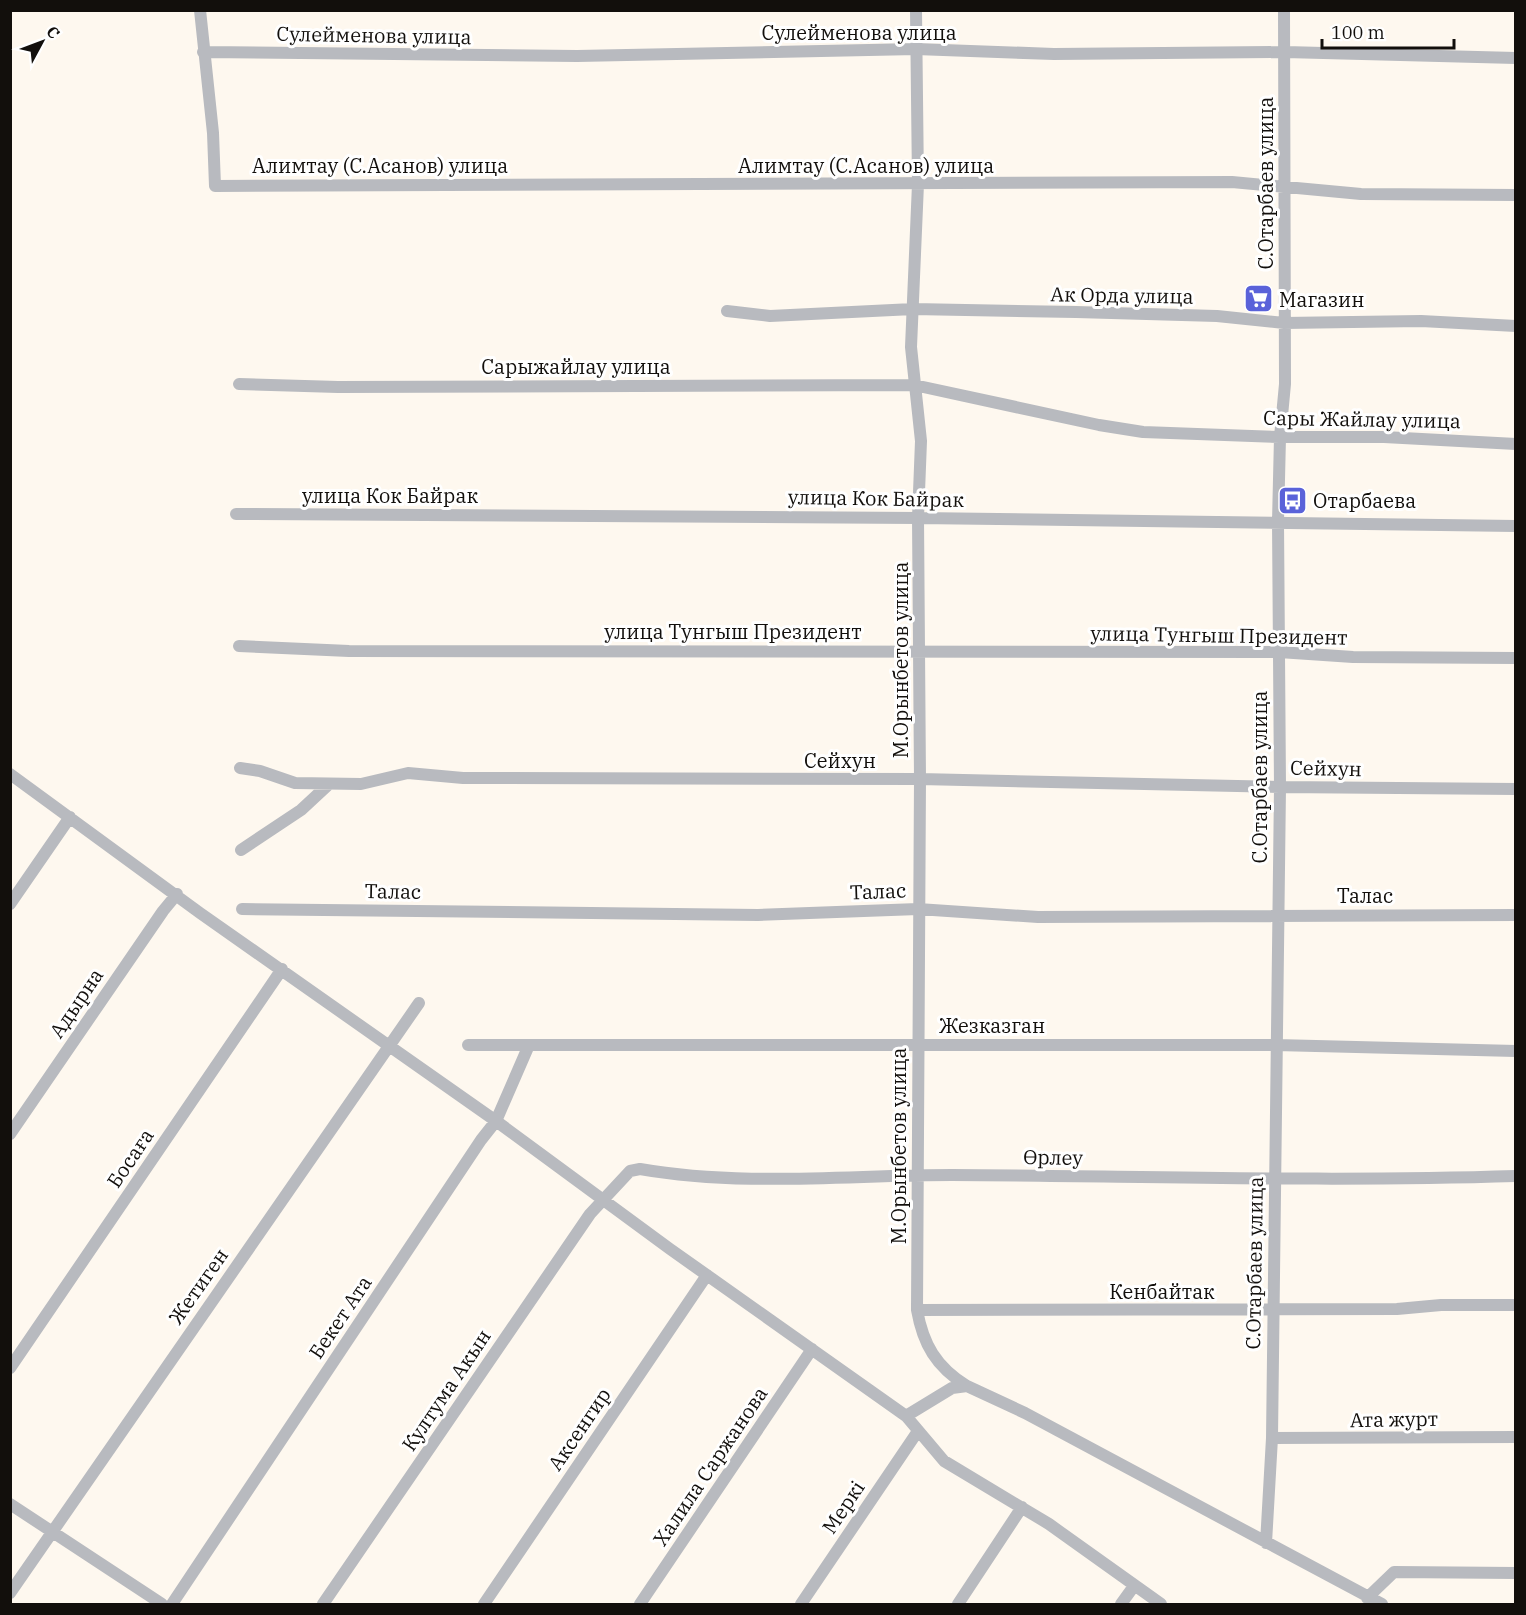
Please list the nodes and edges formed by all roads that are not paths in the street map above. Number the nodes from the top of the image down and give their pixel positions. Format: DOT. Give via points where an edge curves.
graph roads {
  1 [pos="200,10"];
  2 [pos="916,10"];
  3 [pos="1284,10"];
  4 [pos="916,49"];
  5 [pos="204,52"];
  6 [pos="1284,52"];
  7 [pos="1515,58"];
  8 [pos="918,184"];
  9 [pos="1284,185"];
  10 [pos="1515,195"];
  11 [pos="913,309"];
  12 [pos="727,311"];
  13 [pos="1284,323"];
  14 [pos="1515,326"];
  15 [pos="238,384"];
  16 [pos="914,385"];
  17 [pos="1207,434"];
  18 [pos="1280,437"];
  19 [pos="1515,444"];
  20 [pos="236,514"];
  21 [pos="918,518"];
  22 [pos="1278,522"];
  23 [pos="1515,526"];
  24 [pos="239,646"];
  25 [pos="919,650"];
  26 [pos="1279,652"];
  27 [pos="1515,658"];
  28 [pos="240,768"];
  29 [pos="10,774"];
  30 [pos="920,779"];
  31 [pos="329,784"];
  32 [pos="1280,787"];
  33 [pos="1515,789"];
  34 [pos="70,817"];
  35 [pos="241,850"];
  36 [pos="177,894"];
  37 [pos="10,904"];
  38 [pos="242,909"];
  39 [pos="918,909"];
  40 [pos="1277,915"];
  41 [pos="1515,915"];
  42 [pos="282,969"];
  43 [pos="419,1003"];
  44 [pos="389,1045"];
  45 [pos="468,1045"];
  46 [pos="529,1045"];
  47 [pos="918,1045"];
  48 [pos="1276,1045"];
  49 [pos="1515,1051"];
  50 [pos="496,1121"];
  51 [pos="10,1134"];
  52 [pos="917,1175"];
  53 [pos="1515,1176"];
  54 [pos="1275,1179"];
  55 [pos="605,1200"];
  56 [pos="707,1275"];
  57 [pos="1515,1305"];
  58 [pos="1274,1309"];
  59 [pos="917,1310"];
  60 [pos="812,1349"];
  61 [pos="10,1368"];
  62 [pos="967,1386"];
  63 [pos="906,1416"];
  64 [pos="918,1431"];
  65 [pos="1515,1437"];
  66 [pos="1272,1438"];
  67 [pos="10,1504"];
  68 [pos="1022,1507"];
  69 [pos="52,1530"];
  70 [pos="1266,1543"];
  71 [pos="1515,1572"];
  72 [pos="1134,1586"];
  73 [pos="10,1593"];
  74 [pos="1367,1598"];
  75 [pos="162,1605"];
  76 [pos="172,1605"];
  77 [pos="323,1605"];
  78 [pos="484,1605"];
  79 [pos="640,1605"];
  80 [pos="801,1605"];
  81 [pos="958,1605"];
  82 [pos="1121,1605"];
  83 [pos="1161,1605"];
  84 [pos="1382,1605"];
  1 -- 5 [label="street"];
  2 -- 4 [label="street, М.Орынбетов улица"];
  3 -- 6 [label="street, С.Отарбаев улица"];
  4 -- 5 [label="street, Сулейменова улица" via="577,56"];
  4 -- 6 [label="street, Сулейменова улица" via="1054,54"];
  4 -- 8 [label="street, М.Орынбетов улица"];
  5 -- 8 [label="street, Алимтау (С.Асанов) улица" via="215,186"];
  6 -- 7 [label="street, Сулейменова улица"];
  6 -- 9 [label="street, С.Отарбаев улица"];
  8 -- 9 [label="street, Алимтау (С.Асанов) улица"];
  8 -- 11 [label="street, М.Орынбетов улица"];
  9 -- 10 [label="street, Алимтау (С.Асанов) улица" via="1361,194"];
  9 -- 13 [label="street, С.Отарбаев улица"];
  11 -- 12 [label="street, Ак Орда улица" via="770,316"];
  11 -- 13 [label="street, Ак Орда улица" via="1217,316"];
  11 -- 16 [label="street, М.Орынбетов улица"];
  13 -- 14 [label="street, Ак Орда улица" via="1420,321"];
  13 -- 18 [label="street, С.Отарбаев улица" via="1285,384"];
  15 -- 16 [label="street, Сарыжайлау улица"];
  16 -- 17 [label="street, Сарыжайлау улица" via="1099,425 1143,432"];
  16 -- 21 [label="street, М.Орынбетов улица" via="921,441"];
  17 -- 18 [label="street, Сары Жайлау улица"];
  18 -- 19 [label="street, Сары Жайлау улица" via="1384,437"];
  18 -- 22 [label="street, С.Отарбаев улица"];
  20 -- 21 [label="street, улица Кок Байрак"];
  21 -- 22 [label="street, улица Кок Байрак"];
  21 -- 25 [label="street, М.Орынбетов улица"];
  22 -- 23 [label="street, улица Кок Байрак"];
  22 -- 26 [label="street, С.Отарбаев улица"];
  24 -- 25 [label="street, улица Тунгыш Президент" via="349,651"];
  25 -- 26 [label="street, улица Тунгыш Президент"];
  25 -- 30 [label="street, М.Орынбетов улица"];
  26 -- 27 [label="street, улица Тунгыш Президент" via="1353,657"];
  26 -- 32 [label="street, С.Отарбаев улица"];
  28 -- 31 [label="street, Сейхун" via="295,783"];
  29 -- 34 [label="street"];
  30 -- 31 [label="street, Сейхун" via="617,780 463,778 408,773 361,784"];
  30 -- 32 [label="street, Сейхун"];
  30 -- 39 [label="street, М.Орынбетов улица"];
  31 -- 35 [label="street" via="301,810"];
  32 -- 33 [label="street, Сейхун"];
  32 -- 40 [label="street, С.Отарбаев улица"];
  34 -- 36 [label="street"];
  34 -- 37 [label="street"];
  36 -- 42 [label="street"];
  36 -- 51 [label="street, Адырна"];
  38 -- 39 [label="street, Талас" via="758,915"];
  39 -- 40 [label="street, Талас" via="1038,917"];
  39 -- 47 [label="street, М.Орынбетов улица"];
  40 -- 41 [label="street, Талас"];
  40 -- 48 [label="street, С.Отарбаев улица"];
  42 -- 44 [label="street"];
  42 -- 61 [label="street, Босаға"];
  43 -- 44 [label="street, Жетиген"];
  44 -- 50 [label="street"];
  44 -- 69 [label="street, Жетиген"];
  45 -- 46 [label="street, Жезказган"];
  46 -- 47 [label="street, Жезказган"];
  46 -- 50 [label="street, Бекет Ата"];
  47 -- 48 [label="street, Жезказган"];
  47 -- 52 [label="street, М.Орынбетов улица"];
  48 -- 49 [label="street, Жезказган"];
  48 -- 54 [label="street, С.Отарбаев улица"];
  50 -- 55 [label="street"];
  50 -- 76 [label="street, Бекет Ата"];
  52 -- 54 [label="street, Өрлеу"];
  52 -- 55 [label="street, Өрлеу" via="706,1178 640,1169 630,1171"];
  52 -- 59 [label="street, М.Орынбетов улица"];
  53 -- 54 [label="street, Өрлеу" via="1370,1181"];
  54 -- 58 [label="street, С.Отарбаев улица"];
  55 -- 56 [label="street"];
  55 -- 77 [label="street, Култума Акын" via="590,1214"];
  56 -- 60 [label="street"];
  56 -- 78 [label="street, Аксенгир"];
  57 -- 58 [label="street, Кенбайтак"];
  58 -- 59 [label="street, Кенбайтак"];
  58 -- 66 [label="street, С.Отарбаев улица"];
  59 -- 62 [label="street, М.Орынбетов улица" via="929,1350 950,1376"];
  60 -- 63 [label="street"];
  60 -- 79 [label="street, Халила Саржанова"];
  62 -- 63 [label="street" via="952,1388"];
  62 -- 70 [label="street, М.Орынбетов улица" via="1025,1413"];
  63 -- 64 [label="street"];
  64 -- 68 [label="street" via="944,1461"];
  64 -- 80 [label="street, Меркі"];
  65 -- 66 [label="street, Ата журт"];
  66 -- 70 [label="street, С.Отарбаев улица"];
  67 -- 69 [label="street"];
  68 -- 72 [label="street"];
  68 -- 81 [label="street"];
  69 -- 73 [label="street, Жетиген"];
  69 -- 75 [label="street"];
  70 -- 74 [label="street, М.Орынбетов улица"];
  71 -- 74 [label="street" via="1394,1572"];
  72 -- 82 [label="street"];
  72 -- 83 [label="street"];
  74 -- 84 [label="street, М.Орынбетов улица"];
}
